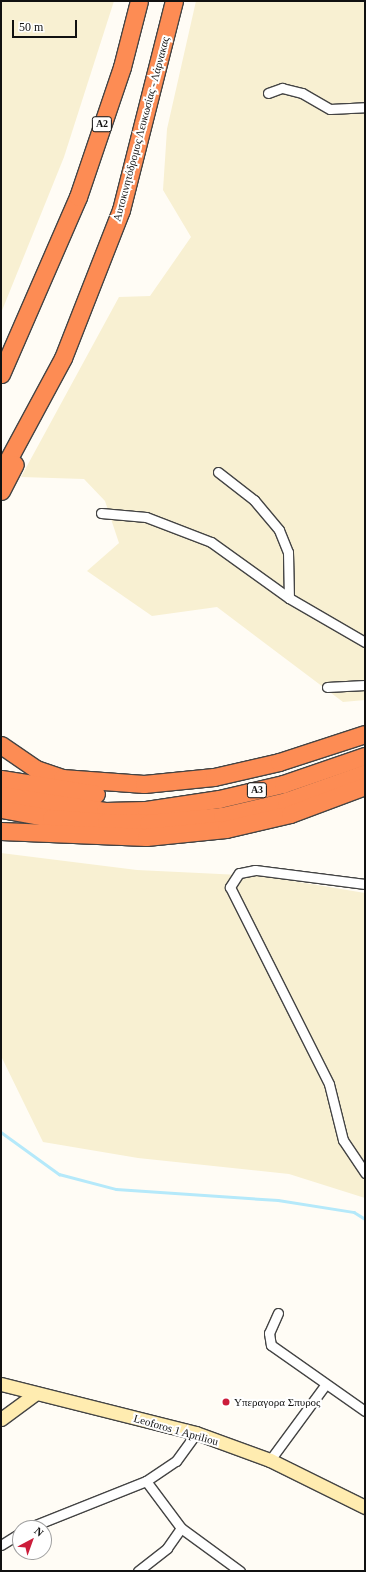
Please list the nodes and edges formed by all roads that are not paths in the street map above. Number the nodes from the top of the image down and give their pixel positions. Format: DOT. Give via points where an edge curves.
graph roads {
  1 [pos="139,1"];
  2 [pos="174,1"];
  3 [pos="268,93"];
  4 [pos="365,107"];
  5 [pos="14,346"];
  6 [pos="63,358"];
  7 [pos="1,366"];
  8 [pos="1,374"];
  9 [pos="218,472"];
  10 [pos="1,473"];
  11 [pos="1,491"];
  12 [pos="101,513"];
  13 [pos="289,598"];
  14 [pos="365,642"];
  15 [pos="365,685"];
  16 [pos="327,687"];
  17 [pos="365,734"];
  18 [pos="365,743"];
  19 [pos="1,745"];
  20 [pos="365,756"];
  21 [pos="365,773"];
  22 [pos="1,780"];
  23 [pos="365,786"];
  24 [pos="1,795"];
  25 [pos="1,809"];
  26 [pos="1,823"];
  27 [pos="1,831"];
  28 [pos="46,833"];
  29 [pos="365,884"];
  30 [pos="365,1173"];
  31 [pos="278,1313"];
  32 [pos="1,1384"];
  33 [pos="325,1385"];
  34 [pos="35,1394"];
  35 [pos="365,1411"];
  36 [pos="1,1419"];
  37 [pos="196,1434"];
  38 [pos="270,1460"];
  39 [pos="146,1481"];
  40 [pos="365,1507"];
  41 [pos="48,1520"];
  42 [pos="181,1528"];
  43 [pos="12,1538"];
  44 [pos="1,1545"];
  45 [pos="138,1571"];
  46 [pos="240,1571"];
  1 -- 5 [label="highway, A2" via="122,67 78,198"];
  2 -- 6 [label="highway, Αυτοκινητόδρομος Λευκωσίας - Λάρνακας" via="121,210"];
  3 -- 4 [label="street" via="282,88 302,93 330,109"];
  5 -- 7 [label="highway"];
  5 -- 8 [label="highway, A2"];
  6 -- 10 [label="highway, Αυτοκινητόδρομος Λευκωσίας - Λάρνακας"];
  6 -- 11 [label="highway" via="33,432"];
  9 -- 13 [label="street" via="254,500 279,530 288,552"];
  12 -- 13 [label="street" via="146,517 211,542"];
  13 -- 14 [label="street"];
  15 -- 16 [label="street"];
  17 -- 19 [label="highway" via="221,775 144,784 62,778 24,762"];
  18 -- 22 [label="highway" via="282,770 214,786 92,794"];
  20 -- 24 [label="highway, A3" via="283,784 219,799 146,810 106,811"];
  21 -- 25 [label="highway, A3" via="286,801 222,816 148,823 106,822 52,818"];
  23 -- 28 [label="highway" via="290,814 226,829 146,837"];
  26 -- 28 [label="highway"];
  27 -- 28 [label="highway"];
  29 -- 30 [label="street" via="255,870 239,873 230,887 329,1084 343,1140"];
  31 -- 33 [label="street" via="269,1333 271,1345"];
  32 -- 34 [label="main road, Leoforos 1 Apriliou"];
  33 -- 35 [label="street"];
  33 -- 38 [label="street"];
  34 -- 36 [label="main road"];
  34 -- 37 [label="main road, Leoforos 1 Apriliou"];
  37 -- 38 [label="main road, Leoforos 1 Apriliou"];
  37 -- 39 [label="street" via="176,1461"];
  38 -- 40 [label="main road, Leoforos 1 Apriliou"];
  39 -- 41 [label="street"];
  39 -- 42 [label="street"];
  42 -- 45 [label="street" via="167,1548"];
  42 -- 46 [label="street"];
  43 -- 44 [label="street"];
}
